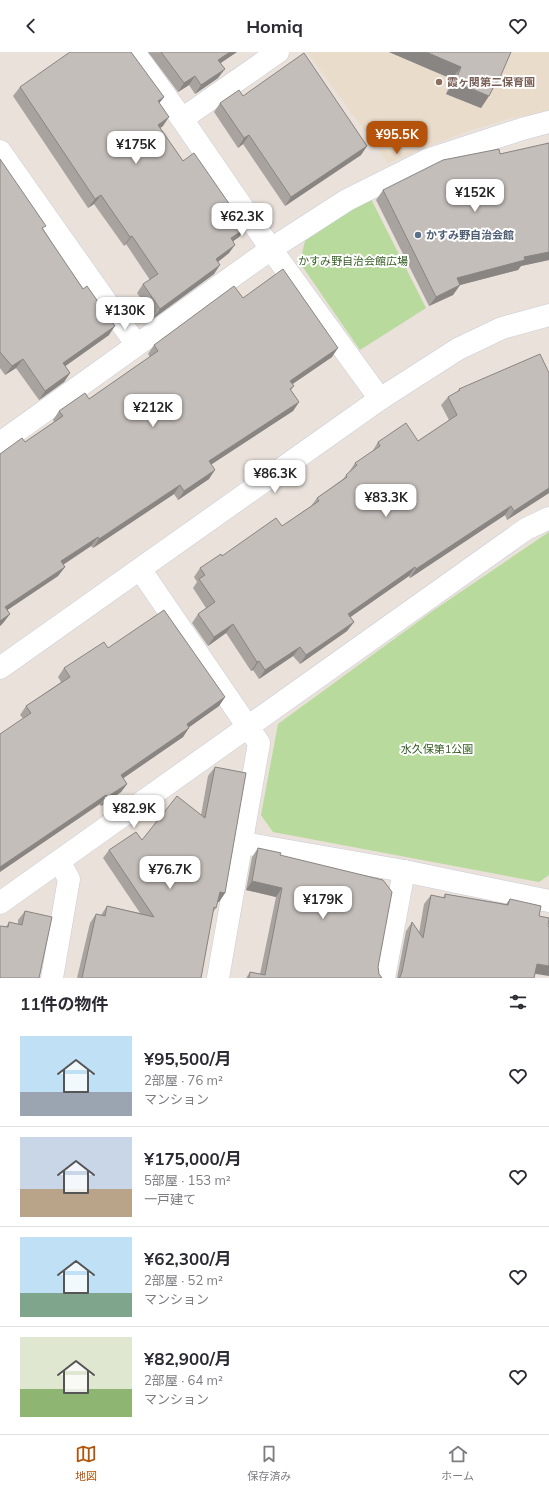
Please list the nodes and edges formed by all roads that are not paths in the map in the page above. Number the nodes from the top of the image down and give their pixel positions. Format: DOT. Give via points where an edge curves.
graph roads {
  1 [pos="134,52"];
  2 [pos="278,52"];
  3 [pos="182,119"];
  4 [pos="549,122"];
  5 [pos="0,151"];
  6 [pos="271,249"];
  7 [pos="549,315"];
  8 [pos="136,344"];
  9 [pos="380,399"];
  10 [pos="2,437"];
  11 [pos="549,518"];
  12 [pos="140,569"];
  13 [pos="0,668"];
  14 [pos="248,726"];
  15 [pos="243,843"];
  16 [pos="59,862"];
  17 [pos="404,871"];
  18 [pos="549,901"];
  19 [pos="0,903"];
  20 [pos="52,978"];
  21 [pos="218,978"];
  22 [pos="384,978"];
  1 -- 3 [label="street"];
  2 -- 3 [label="street"];
  3 -- 6 [label="street"];
  4 -- 6 [label="street" via="522,128 427,160 347,200"];
  5 -- 8 [label="street"];
  6 -- 8 [label="street"];
  6 -- 9 [label="street"];
  7 -- 9 [label="street" via="502,328 458,349"];
  8 -- 10 [label="street"];
  9 -- 12 [label="street"];
  11 -- 14 [label="street" via="526,529"];
  12 -- 13 [label="street"];
  12 -- 14 [label="street"];
  14 -- 15 [label="street" via="259,743"];
  14 -- 16 [label="street"];
  15 -- 17 [label="street"];
  15 -- 21 [label="street"];
  16 -- 19 [label="street"];
  16 -- 20 [label="street" via="69,879"];
  17 -- 18 [label="street"];
  17 -- 22 [label="street"];
}
